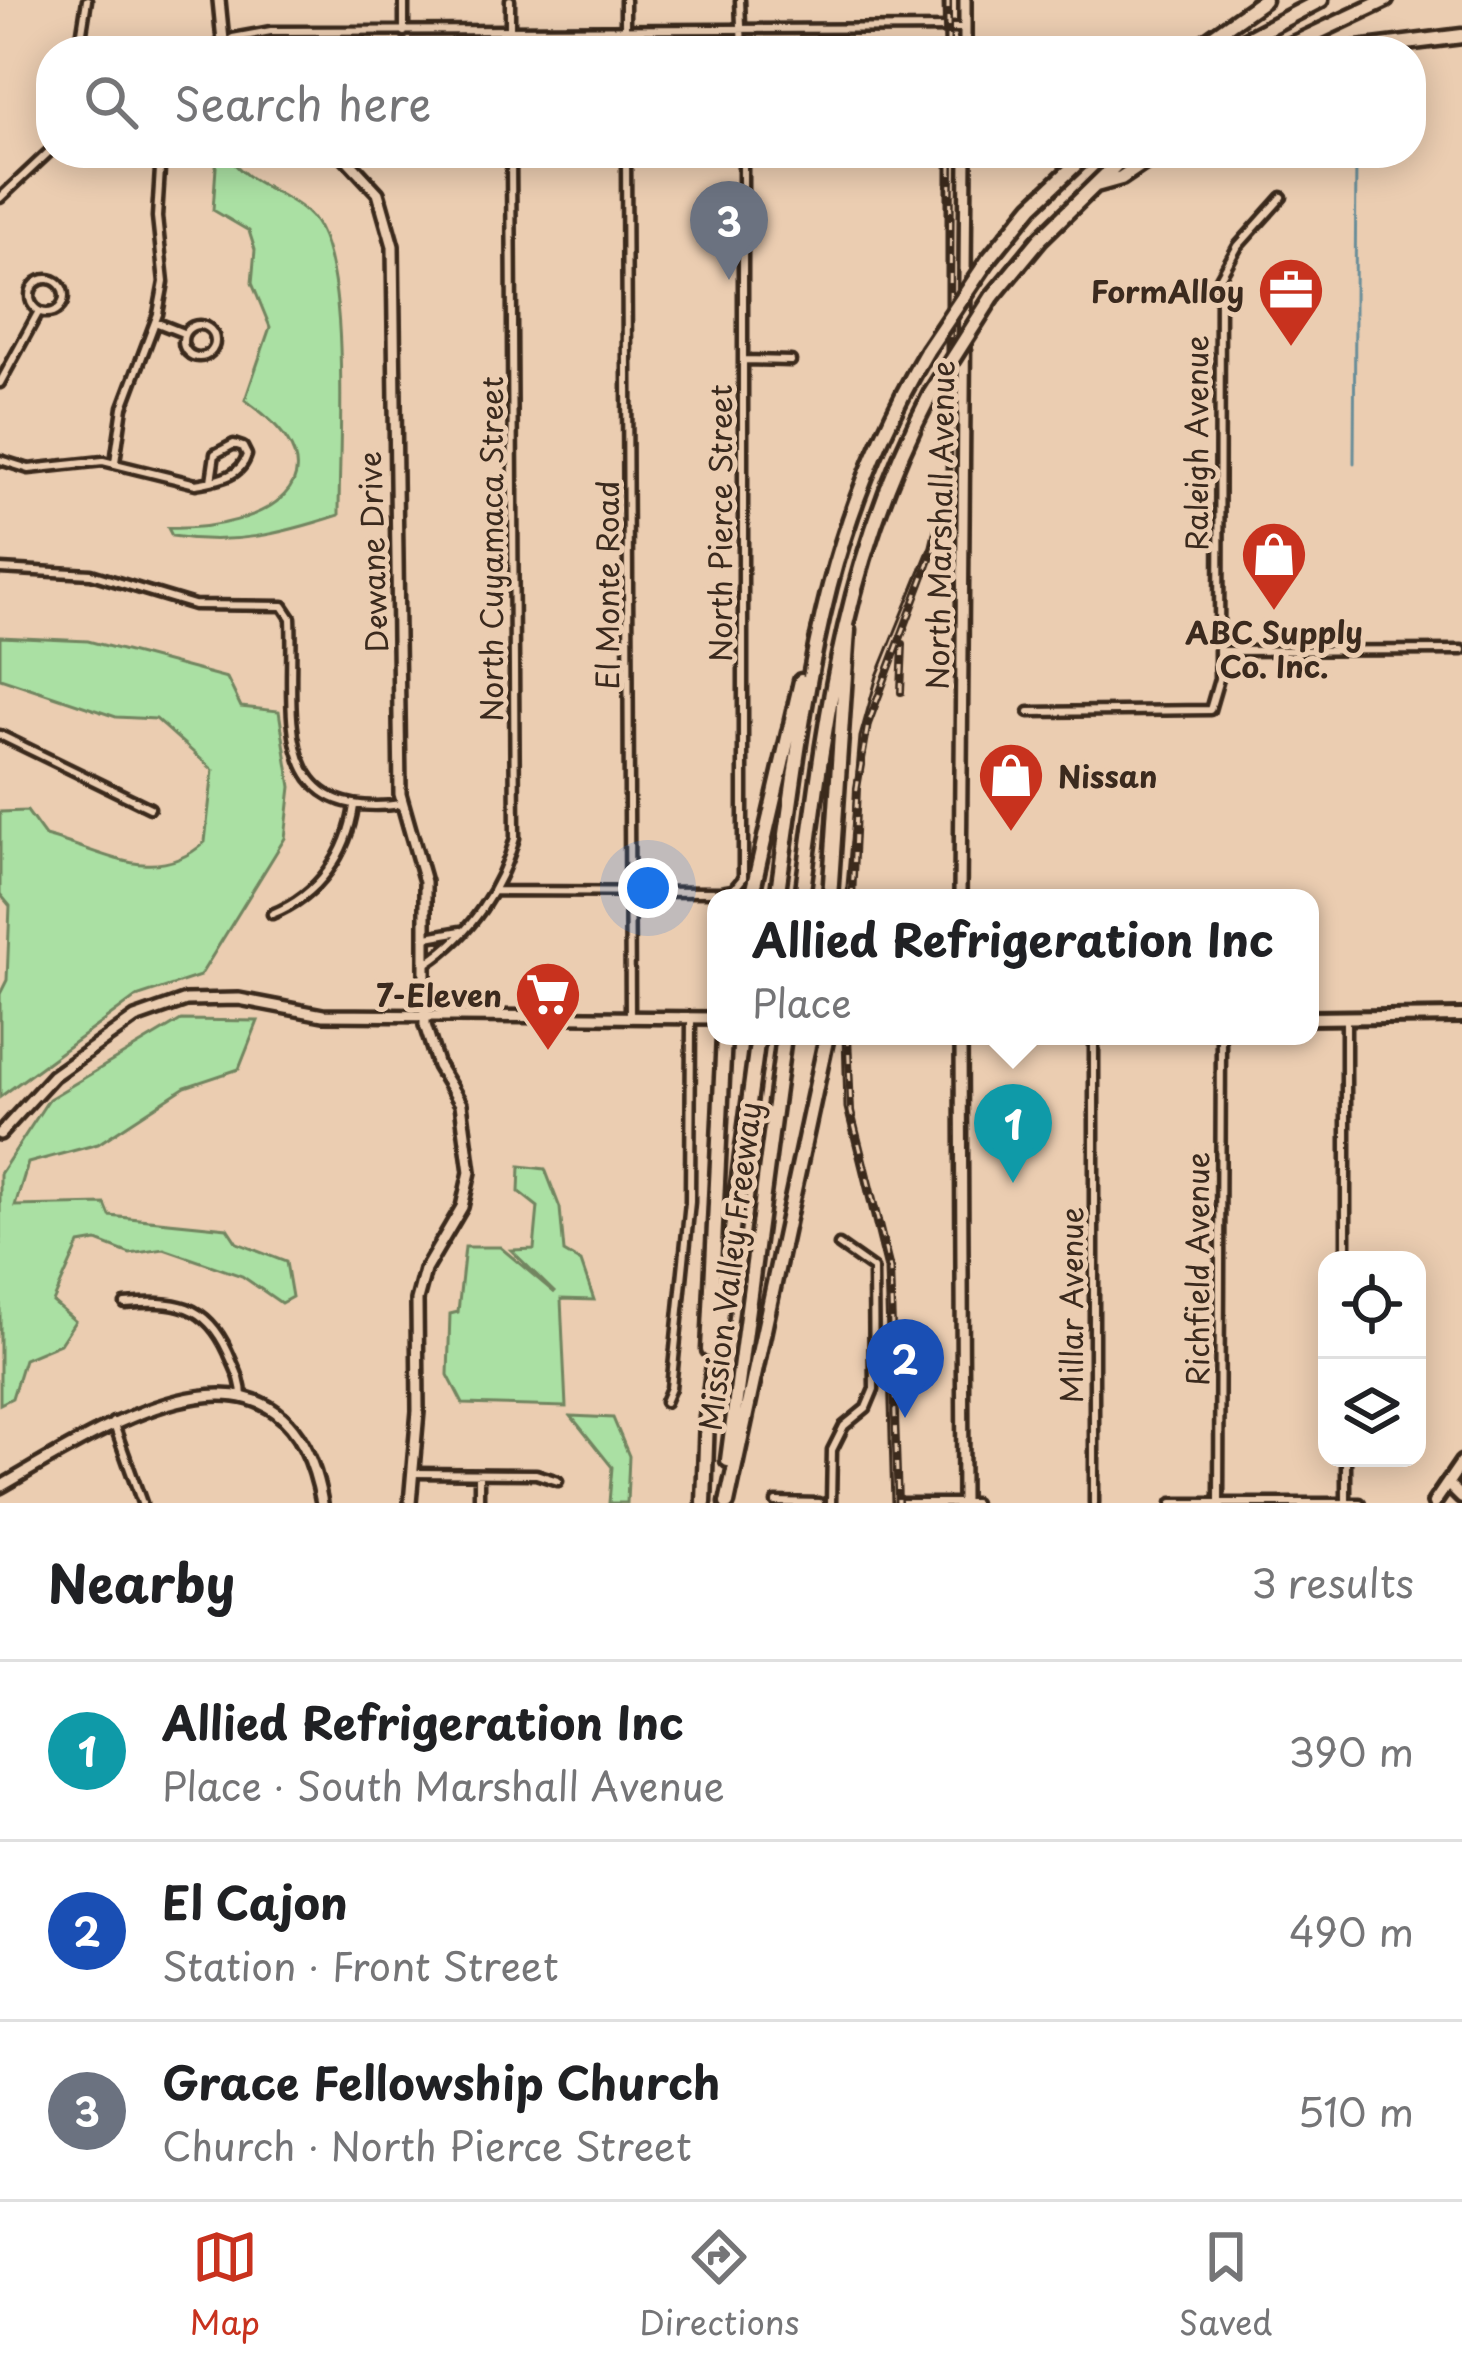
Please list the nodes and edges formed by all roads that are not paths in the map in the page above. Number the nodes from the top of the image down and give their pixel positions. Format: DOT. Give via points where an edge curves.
graph roads {
  1 [pos="87,0"];
  2 [pos="219,0"];
  3 [pos="404,0"];
  4 [pos="510,0"];
  5 [pos="625,0"];
  6 [pos="740,0"];
  7 [pos="965,0"];
  8 [pos="1264,0"];
  9 [pos="1321,0"];
  10 [pos="1386,0"];
  11 [pos="965,28"];
  12 [pos="625,30"];
  13 [pos="741,30"];
  14 [pos="404,32"];
  15 [pos="510,32"];
  16 [pos="82,36"];
  17 [pos="220,36"];
  18 [pos="257,36"];
  19 [pos="510,36"];
  20 [pos="625,36"];
  21 [pos="741,36"];
  22 [pos="965,36"];
  23 [pos="1213,36"];
  24 [pos="1253,36"];
  25 [pos="1310,36"];
  26 [pos="1462,36"];
  27 [pos="1426,40"];
  28 [pos="36,164"];
  29 [pos="160,168"];
  30 [pos="355,168"];
  31 [pos="511,168"];
  32 [pos="626,168"];
  33 [pos="743,168"];
  34 [pos="966,168"];
  35 [pos="1072,168"];
  36 [pos="1112,168"];
  37 [pos="1135,168"];
  38 [pos="0,182"];
  39 [pos="1090,188"];
  40 [pos="8,190"];
  41 [pos="1282,197"];
  42 [pos="0,198"];
  43 [pos="38,313"];
  44 [pos="155,322"];
  45 [pos="183,333"];
  46 [pos="744,360"];
  47 [pos="791,361"];
  48 [pos="0,383"];
  49 [pos="0,460"];
  50 [pos="115,463"];
  51 [pos="211,481"];
  52 [pos="0,569"];
  53 [pos="851,590"];
  54 [pos="812,646"];
  55 [pos="1219,650"];
  56 [pos="1462,650"];
  57 [pos="1029,712"];
  58 [pos="0,735"];
  59 [pos="402,804"];
  60 [pos="355,806"];
  61 [pos="150,808"];
  62 [pos="734,889"];
  63 [pos="753,889"];
  64 [pos="778,889"];
  65 [pos="803,889"];
  66 [pos="831,889"];
  67 [pos="960,889"];
  68 [pos="494,891"];
  69 [pos="707,891"];
  70 [pos="632,892"];
  71 [pos="272,914"];
  72 [pos="465,931"];
  73 [pos="426,937"];
  74 [pos="426,964"];
  75 [pos="424,1015"];
  76 [pos="1462,1016"];
  77 [pos="630,1017"];
  78 [pos="691,1017"];
  79 [pos="707,1018"];
  80 [pos="1319,1018"];
  81 [pos="1346,1018"];
  82 [pos="724,1045"];
  83 [pos="757,1045"];
  84 [pos="783,1045"];
  85 [pos="825,1045"];
  86 [pos="961,1045"];
  87 [pos="1094,1045"];
  88 [pos="1220,1045"];
  89 [pos="0,1135"];
  90 [pos="839,1245"];
  91 [pos="1346,1251"];
  92 [pos="125,1304"];
  93 [pos="242,1398"];
  94 [pos="665,1402"];
  95 [pos="707,1417"];
  96 [pos="113,1422"];
  97 [pos="1462,1462"];
  98 [pos="1346,1467"];
  99 [pos="412,1473"];
  100 [pos="479,1474"];
  101 [pos="558,1481"];
  102 [pos="1448,1484"];
  103 [pos="0,1487"];
  104 [pos="1462,1498"];
  105 [pos="776,1502"];
  106 [pos="142,1503"];
  107 [pos="322,1503"];
  108 [pos="410,1503"];
  109 [pos="479,1503"];
  110 [pos="704,1503"];
  111 [pos="726,1503"];
  112 [pos="820,1503"];
  113 [pos="831,1503"];
  114 [pos="901,1503"];
  115 [pos="963,1503"];
  116 [pos="974,1503"];
  117 [pos="1094,1503"];
  118 [pos="1172,1503"];
  119 [pos="1219,1503"];
  120 [pos="1346,1503"];
  121 [pos="1360,1503"];
  122 [pos="1434,1503"];
  123 [pos="1453,1503"];
  1 -- 16 [label="street"];
  2 -- 17 [label="main road"];
  3 -- 14 [label="street"];
  4 -- 15 [label="street"];
  5 -- 12 [label="street"];
  6 -- 13 [label="street"];
  7 -- 11 [label="main road"];
  8 -- 23 [label="highway"];
  9 -- 24 [label="highway"];
  10 -- 25 [label="highway"];
  11 -- 13 [label="street"];
  11 -- 22 [label="main road"];
  12 -- 13 [label="street"];
  12 -- 15 [label="street"];
  12 -- 20 [label="street"];
  13 -- 21 [label="street"];
  14 -- 15 [label="street"];
  14 -- 18 [label="street"];
  15 -- 19 [label="street"];
  26 -- 27 [label="highway"];
  28 -- 40 [label="street"];
  29 -- 44 [label="street" via="164,282"];
  30 -- 59 [label="main road, Dewane Drive" via="378,193 394,246"];
  31 -- 68 [label="street, North Cuyamaca Street" via="515,838"];
  32 -- 70 [label="street, El Monte Road"];
  33 -- 46 [label="street, North Pierce Street"];
  34 -- 67 [label="main road, North Marshall Avenue"];
  35 -- 54 [label="highway, bridge" via="988,260 927,351 855,494"];
  36 -- 39 [label="highway"];
  37 -- 39 [label="highway"];
  38 -- 40 [label="street"];
  39 -- 53 [label="highway, bridge" via="992,298 931,393"];
  40 -- 42 [label="street"];
  41 -- 55 [label="street, Raleigh Avenue" via="1220,278"];
  43 -- 43 [label="street" via="52,313 64,293 52,277 41,279 28,301"];
  43 -- 48 [label="street"];
  44 -- 45 [label="street"];
  44 -- 50 [label="street" via="123,407"];
  45 -- 45 [label="street" via="191,352 206,356 217,348 212,333 196,326"];
  46 -- 47 [label="street"];
  46 -- 62 [label="street, North Pierce Street" via="743,878"];
  49 -- 50 [label="street" via="28,469"];
  50 -- 51 [label="street" via="185,483"];
  51 -- 51 [label="street" via="240,470 243,447 215,454"];
  52 -- 60 [label="street" via="91,574 194,604 288,610 298,758 313,784"];
  53 -- 65 [label="highway"];
  53 -- 66 [label="highway"];
  54 -- 63 [label="highway"];
  54 -- 64 [label="highway"];
  55 -- 56 [label="street"];
  55 -- 57 [label="street, Raleigh Avenue" via="1210,710"];
  58 -- 61 [label="street"];
  59 -- 60 [label="street"];
  59 -- 73 [label="main road, Dewane Drive" via="422,860"];
  60 -- 71 [label="street" via="328,873"];
  68 -- 70 [label="street"];
  68 -- 72 [label="street, North Cuyamaca Street"];
  69 -- 70 [label="street, North Pierce Street"];
  70 -- 77 [label="street, El Monte Road"];
  72 -- 73 [label="street"];
  72 -- 74 [label="street, North Cuyamaca Street"];
  73 -- 74 [label="main road, Dewane Drive"];
  74 -- 75 [label="main road"];
  75 -- 77 [label="main road"];
  75 -- 89 [label="main road" via="322,1015 226,997 172,1003 135,1018 53,1076"];
  75 -- 99 [label="main road" via="461,1105 470,1172 462,1208 417,1300"];
  76 -- 81 [label="main road"];
  77 -- 78 [label="main road"];
  78 -- 79 [label="main road"];
  78 -- 94 [label="street" via="690,1202"];
  80 -- 81 [label="main road"];
  81 -- 91 [label="street"];
  82 -- 95 [label="highway"];
  83 -- 95 [label="highway, Mission Valley Freeway"];
  84 -- 111 [label="highway, Mission Valley Freeway"];
  85 -- 111 [label="highway"];
  86 -- 115 [label="main road"];
  87 -- 117 [label="street, Millar Avenue"];
  88 -- 119 [label="street, Richfield Avenue"];
  90 -- 113 [label="street" via="874,1269 874,1389 832,1450"];
  92 -- 93 [label="street" via="172,1301 212,1320 242,1379"];
  93 -- 96 [label="main road" via="169,1400"];
  93 -- 107 [label="main road" via="296,1432"];
  95 -- 110 [label="highway, Mission Valley Freeway"];
  96 -- 103 [label="main road"];
  96 -- 106 [label="street"];
  97 -- 102 [label="main road"];
  98 -- 120 [label="street"];
  99 -- 100 [label="street"];
  99 -- 108 [label="main road"];
  100 -- 101 [label="street"];
  100 -- 109 [label="street"];
  102 -- 104 [label="main road"];
  102 -- 122 [label="main road"];
  104 -- 123 [label="main road"];
  105 -- 112 [label="street"];
  114 -- 115 [label="street"];
  115 -- 116 [label="street"];
  118 -- 119 [label="street"];
  119 -- 120 [label="street"];
  120 -- 121 [label="street"];
}
